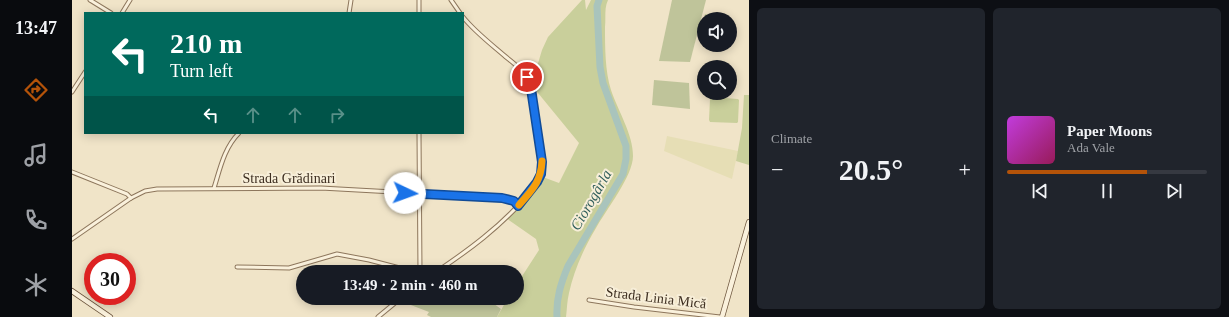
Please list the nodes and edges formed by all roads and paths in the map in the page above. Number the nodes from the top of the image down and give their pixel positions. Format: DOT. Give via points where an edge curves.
graph roads {
  1 [pos="90,0"];
  2 [pos="130,0"];
  3 [pos="351,0"];
  4 [pos="419,0"];
  5 [pos="451,0"];
  6 [pos="109,12"];
  7 [pos="123,12"];
  8 [pos="350,12"];
  9 [pos="419,12"];
  10 [pos="459,12"];
  11 [pos="464,18"];
  12 [pos="84,74"];
  13 [pos="72,92"];
  14 [pos="238,134"];
  15 [pos="419,134"];
  16 [pos="72,172"];
  17 [pos="214,188"];
  18 [pos="418,194"];
  19 [pos="131,198"];
  20 [pos="518,206"];
  21 [pos="749,222"];
  22 [pos="72,239"];
  23 [pos="299,265"];
  24 [pos="389,265"];
  25 [pos="420,265"];
  26 [pos="446,265"];
  27 [pos="296,266"];
  28 [pos="237,267"];
  29 [pos="72,291"];
  30 [pos="589,300"];
  31 [pos="393,305"];
  32 [pos="110,317"];
  33 [pos="378,317"];
  34 [pos="721,317"];
  1 -- 6 [label="street"];
  2 -- 7 [label="street"];
  3 -- 8 [label="street"];
  4 -- 9 [label="street"];
  5 -- 10 [label="street"];
  11 -- 20 [label="street" via="517,66 530,82 542,162 541,174"];
  12 -- 13 [label="street"];
  14 -- 17 [label="street" via="227,150"];
  15 -- 18 [label="street"];
  16 -- 19 [label="street" via="127,194"];
  17 -- 18 [label="street, Strada Grădinari" via="321,188"];
  17 -- 19 [label="street, Strada Grădinari" via="151,189"];
  18 -- 20 [label="street, Strada Grădinari" via="502,198 514,201"];
  18 -- 25 [label="street"];
  19 -- 22 [label="street, Strada Grădinari"];
  20 -- 26 [label="street" via="483,239"];
  21 -- 34 [label="main road"];
  23 -- 24 [label="street" via="337,254"];
  27 -- 28 [label="street"];
  29 -- 32 [label="main road"];
  30 -- 34 [label="street, Strada Linia Mică"];
  31 -- 33 [label="street"];
}
